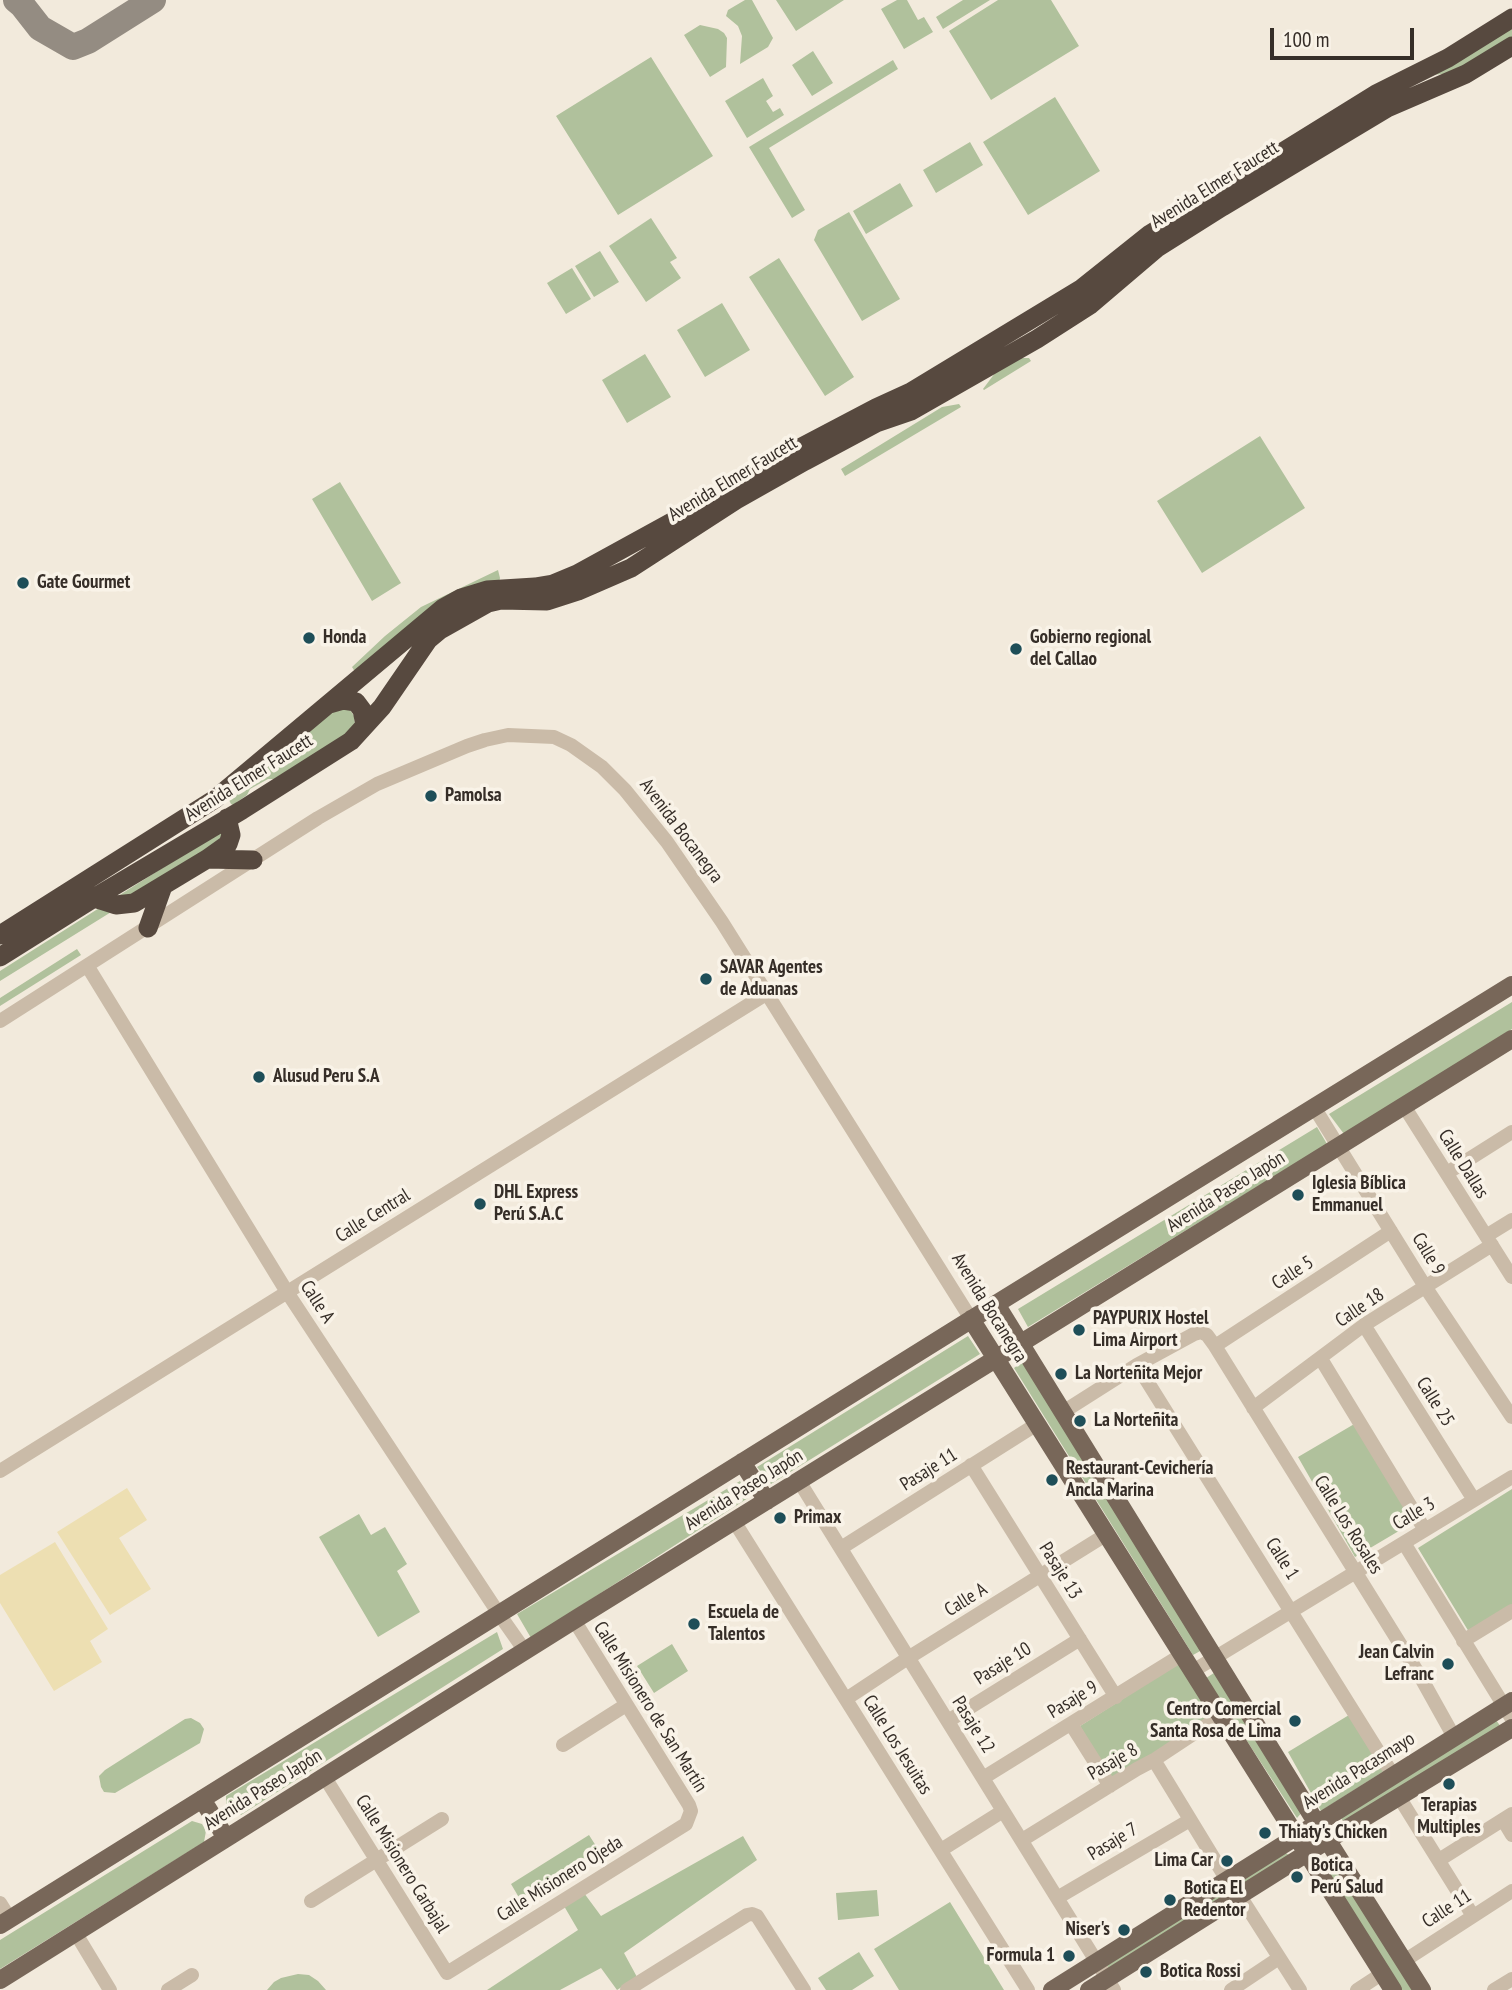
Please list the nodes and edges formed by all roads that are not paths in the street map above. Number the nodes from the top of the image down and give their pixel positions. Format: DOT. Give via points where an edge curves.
graph roads {
  1 [pos="1512,19"];
  2 [pos="1512,46"];
  3 [pos="328,704"];
  4 [pos="365,725"];
  5 [pos="227,818"];
  6 [pos="207,859"];
  7 [pos="253,860"];
  8 [pos="163,886"];
  9 [pos="87,892"];
  10 [pos="148,928"];
  11 [pos="0,936"];
  12 [pos="0,957"];
  13 [pos="88,967"];
  14 [pos="1512,985"];
  15 [pos="766,994"];
  16 [pos="0,1021"];
  17 [pos="1512,1040"];
  18 [pos="1404,1106"];
  19 [pos="1314,1107"];
  20 [pos="1512,1132"];
  21 [pos="1339,1147"];
  22 [pos="1447,1173"];
  23 [pos="1512,1220"];
  24 [pos="1391,1231"];
  25 [pos="1489,1241"];
  26 [pos="1512,1277"];
  27 [pos="1426,1288"];
  28 [pos="287,1292"];
  29 [pos="996,1304"];
  30 [pos="971,1319"];
  31 [pos="1364,1325"];
  32 [pos="1211,1341"];
  33 [pos="1021,1343"];
  34 [pos="996,1358"];
  35 [pos="1321,1359"];
  36 [pos="1137,1366"];
  37 [pos="1253,1408"];
  38 [pos="1063,1412"];
  39 [pos="1512,1418"];
  40 [pos="1037,1424"];
  41 [pos="742,1462"];
  42 [pos="971,1465"];
  43 [pos="0,1471"];
  44 [pos="1512,1477"];
  45 [pos="799,1481"];
  46 [pos="1474,1500"];
  47 [pos="767,1501"];
  48 [pos="734,1521"];
  49 [pos="1425,1530"];
  50 [pos="1107,1534"];
  51 [pos="1404,1543"];
  52 [pos="841,1548"];
  53 [pos="1355,1572"];
  54 [pos="1040,1576"];
  55 [pos="1291,1611"];
  56 [pos="1512,1611"];
  57 [pos="499,1614"];
  58 [pos="573,1620"];
  59 [pos="1080,1639"];
  60 [pos="1463,1641"];
  61 [pos="525,1651"];
  62 [pos="1183,1654"];
  63 [pos="908,1658"];
  64 [pos="1215,1658"];
  65 [pos="1194,1671"];
  66 [pos="1116,1697"];
  67 [pos="846,1699"];
  68 [pos="626,1704"];
  69 [pos="1509,1709"];
  70 [pos="1222,1715"];
  71 [pos="947,1721"];
  72 [pos="1071,1724"];
  73 [pos="1512,1728"];
  74 [pos="1454,1737"];
  75 [pos="563,1745"];
  76 [pos="1154,1760"];
  77 [pos="1393,1775"];
  78 [pos="324,1776"];
  79 [pos="983,1779"];
  80 [pos="1110,1786"];
  81 [pos="1399,1797"];
  82 [pos="202,1799"];
  83 [pos="1003,1811"];
  84 [pos="690,1815"];
  85 [pos="1508,1817"];
  86 [pos="442,1819"];
  87 [pos="1190,1820"];
  88 [pos="1316,1822"];
  89 [pos="1297,1835"];
  90 [pos="1512,1835"];
  91 [pos="226,1838"];
  92 [pos="1022,1840"];
  93 [pos="1328,1840"];
  94 [pos="941,1850"];
  95 [pos="1308,1853"];
  96 [pos="376,1860"];
  97 [pos="1439,1860"];
  98 [pos="1227,1880"];
  99 [pos="1512,1891"];
  100 [pos="1240,1896"];
  101 [pos="1057,1898"];
  102 [pos="311,1900"];
  103 [pos="3,1915"];
  104 [pos="1473,1916"];
  105 [pos="75,1932"];
  106 [pos="1279,1958"];
  107 [pos="1404,1961"];
  108 [pos="1097,1962"];
  109 [pos="447,1973"];
  110 [pos="1383,1973"];
  111 [pos="192,1975"];
  112 [pos="0,1980"];
  113 [pos="1512,1980"];
  114 [pos="1111,1984"];
  115 [pos="110,1990"];
  116 [pos="168,1990"];
  117 [pos="627,1990"];
  118 [pos="804,1990"];
  119 [pos="1028,1990"];
  120 [pos="1052,1990"];
  121 [pos="1089,1990"];
  122 [pos="1231,1990"];
  123 [pos="1300,1990"];
  124 [pos="1357,1990"];
  125 [pos="1394,1990"];
  126 [pos="1422,1990"];
  127 [pos="1494,1990"];
  1 -- 3 [label="highway, Avenida Elmer Faucett" via="1376,94 1150,234 1081,289 911,392 798,449 578,574 553,584 487,590 443,608"];
  2 -- 4 [label="highway, Avenida Elmer Faucett" via="1466,74 1387,108 1157,248 1090,305 1037,339 936,398 805,461 631,568 552,600 501,600 457,619 428,640"];
  3 -- 4 [label="highway" via="356,702"];
  3 -- 9 [label="highway, Avenida Elmer Faucett" via="215,799"];
  4 -- 5 [label="highway, Avenida Elmer Faucett" via="351,741"];
  5 -- 6 [label="highway" via="228,844"];
  5 -- 9 [label="highway, Avenida Elmer Faucett"];
  6 -- 7 [label="highway"];
  6 -- 8 [label="highway"];
  7 -- 10 [label="street"];
  7 -- 15 [label="street, Avenida Bocanegra" via="377,784 467,746 508,735 554,737 602,767 625,790 667,842"];
  8 -- 9 [label="highway" via="134,903 116,905"];
  8 -- 10 [label="highway"];
  9 -- 11 [label="highway, Avenida Elmer Faucett"];
  9 -- 12 [label="highway, Avenida Elmer Faucett"];
  10 -- 13 [label="street"];
  13 -- 16 [label="street"];
  13 -- 28 [label="street, Calle A"];
  14 -- 19 [label="main road, Avenida Paseo Japón"];
  15 -- 28 [label="street, Calle Central"];
  15 -- 30 [label="street, Avenida Bocanegra"];
  17 -- 18 [label="main road, Avenida Paseo Japón"];
  18 -- 21 [label="main road, Avenida Paseo Japón"];
  18 -- 22 [label="street, Calle Dallas"];
  19 -- 21 [label="street, Calle 9"];
  19 -- 29 [label="main road, Avenida Paseo Japón"];
  20 -- 22 [label="street"];
  21 -- 24 [label="street, Calle 9"];
  21 -- 33 [label="main road, Avenida Paseo Japón"];
  22 -- 25 [label="street, Calle Dallas"];
  23 -- 25 [label="street, Calle 18"];
  24 -- 27 [label="street, Calle 9"];
  24 -- 32 [label="street, Calle 5"];
  25 -- 26 [label="street, Calle Dallas"];
  25 -- 27 [label="street, Calle 18"];
  27 -- 31 [label="street, Calle 18"];
  27 -- 39 [label="street, Calle 9"];
  28 -- 43 [label="street, Calle Central"];
  28 -- 57 [label="street, Calle A"];
  29 -- 30 [label="main road, Avenida Paseo Japón"];
  29 -- 33 [label="main road, Avenida Bocanegra"];
  30 -- 34 [label="main road, Avenida Bocanegra"];
  30 -- 41 [label="main road, Avenida Paseo Japón"];
  31 -- 35 [label="street, Calle 18"];
  31 -- 46 [label="street, Calle 25"];
  32 -- 36 [label="street, Calle 5" via="1201,1332 1194,1334"];
  32 -- 37 [label="street, Calle Los Rosales"];
  33 -- 34 [label="main road, Avenida Paseo Japón"];
  33 -- 38 [label="main road, Avenida Bocanegra"];
  34 -- 40 [label="main road, Avenida Bocanegra"];
  34 -- 45 [label="main road, Avenida Paseo Japón"];
  35 -- 37 [label="street, Calle 18"];
  35 -- 49 [label="street"];
  36 -- 38 [label="street, Calle 5"];
  36 -- 55 [label="street, Calle 1"];
  37 -- 53 [label="street, Calle Los Rosales"];
  38 -- 64 [label="main road, Avenida Bocanegra"];
  40 -- 42 [label="street, Pasaje 11"];
  40 -- 50 [label="main road, Avenida Bocanegra"];
  41 -- 47 [label="main road"];
  41 -- 57 [label="main road, Avenida Paseo Japón"];
  42 -- 52 [label="street, Pasaje 11"];
  42 -- 54 [label="street, Pasaje 13"];
  44 -- 46 [label="street, Calle 3"];
  45 -- 47 [label="main road, Avenida Paseo Japón"];
  45 -- 52 [label="street, Pasaje 12"];
  46 -- 49 [label="street, Calle 3"];
  47 -- 48 [label="main road, Avenida Paseo Japón"];
  48 -- 58 [label="main road, Avenida Paseo Japón"];
  48 -- 67 [label="street, Calle Los Jesuitas"];
  49 -- 51 [label="street, Calle 3"];
  50 -- 54 [label="street, Calle A"];
  50 -- 62 [label="main road, Avenida Bocanegra"];
  51 -- 53 [label="street, Calle 3"];
  51 -- 60 [label="street"];
  52 -- 63 [label="street, Pasaje 12"];
  53 -- 55 [label="street, Calle 3"];
  53 -- 74 [label="street, Calle Los Rosales"];
  54 -- 59 [label="street, Pasaje 13"];
  54 -- 63 [label="street, Calle A"];
  55 -- 64 [label="street, Calle 3"];
  55 -- 77 [label="street, Calle 1"];
  56 -- 60 [label="street"];
  57 -- 61 [label="street, Calle A"];
  57 -- 82 [label="main road, Avenida Paseo Japón"];
  58 -- 61 [label="main road, Avenida Paseo Japón"];
  58 -- 68 [label="street, Calle Misionero de San Martín"];
  59 -- 66 [label="street, Pasaje 13"];
  59 -- 71 [label="street, Pasaje 10"];
  60 -- 69 [label="street"];
  61 -- 78 [label="main road, Avenida Paseo Japón"];
  62 -- 65 [label="main road, Avenida Bocanegra"];
  62 -- 66 [label="street, Pasaje 9"];
  63 -- 67 [label="street, Calle A"];
  63 -- 71 [label="street, Pasaje 12"];
  64 -- 65 [label="street, Calle 3"];
  64 -- 88 [label="main road, Avenida Bocanegra"];
  65 -- 70 [label="main road, Avenida Bocanegra"];
  66 -- 72 [label="street, Pasaje 9"];
  67 -- 94 [label="street, Calle Los Jesuitas"];
  68 -- 75 [label="street"];
  68 -- 84 [label="street, Calle Misionero de San Martín" via="689,1805"];
  69 -- 74 [label="main road, Avenida Pacasmayo"];
  70 -- 76 [label="street, Pasaje 8"];
  70 -- 89 [label="main road, Avenida Bocanegra"];
  71 -- 79 [label="street, Pasaje 12"];
  72 -- 79 [label="street, Pasaje 9"];
  72 -- 80 [label="street"];
  73 -- 81 [label="main road"];
  74 -- 77 [label="main road, Avenida Pacasmayo"];
  76 -- 80 [label="street, Pasaje 8"];
  76 -- 87 [label="street"];
  77 -- 88 [label="main road, Avenida Pacasmayo"];
  78 -- 91 [label="main road, Avenida Paseo Japón"];
  78 -- 96 [label="street, Calle Misionero Carbajal"];
  79 -- 83 [label="street, Pasaje 12"];
  80 -- 92 [label="street, Pasaje 8"];
  81 -- 93 [label="main road"];
  81 -- 97 [label="street"];
  82 -- 91 [label="main road"];
  82 -- 103 [label="main road, Avenida Paseo Japón"];
  83 -- 92 [label="street, Pasaje 12"];
  83 -- 94 [label="street"];
  84 -- 109 [label="street, Calle Misionero Ojeda" via="686,1824"];
  85 -- 90 [label="street"];
  85 -- 97 [label="street"];
  86 -- 96 [label="street"];
  87 -- 98 [label="street"];
  87 -- 101 [label="street, Pasaje 7"];
  88 -- 89 [label="main road, Avenida Pacasmayo"];
  88 -- 93 [label="main road, Avenida Bocanegra"];
  89 -- 95 [label="main road, Avenida Bocanegra"];
  89 -- 98 [label="main road, Avenida Pacasmayo"];
  91 -- 105 [label="main road, Avenida Paseo Japón"];
  92 -- 101 [label="street, Pasaje 12"];
  93 -- 95 [label="main road"];
  93 -- 107 [label="main road, Avenida Bocanegra"];
  94 -- 119 [label="street, Calle Los Jesuitas"];
  95 -- 100 [label="main road"];
  95 -- 110 [label="main road, Avenida Bocanegra"];
  96 -- 102 [label="street"];
  96 -- 109 [label="street, Calle Misionero Carbajal"];
  97 -- 104 [label="street"];
  98 -- 108 [label="main road, Avenida Pacasmayo"];
  99 -- 104 [label="street, Calle 11"];
  100 -- 106 [label="street"];
  100 -- 114 [label="main road"];
  101 -- 108 [label="street, Pasaje 12"];
  104 -- 107 [label="street, Calle 11"];
  105 -- 112 [label="main road, Avenida Paseo Japón"];
  105 -- 115 [label="street"];
  106 -- 122 [label="street"];
  106 -- 123 [label="street"];
  107 -- 126 [label="main road, Avenida Bocanegra"];
  108 -- 114 [label="street, Pasaje 12"];
  108 -- 120 [label="main road, Avenida Pacasmayo"];
  110 -- 124 [label="street"];
  110 -- 125 [label="main road, Avenida Bocanegra"];
  111 -- 116 [label="street"];
  113 -- 127 [label="street"];
  114 -- 121 [label="main road"];
  117 -- 118 [label="street" via="752,1914"];
}
